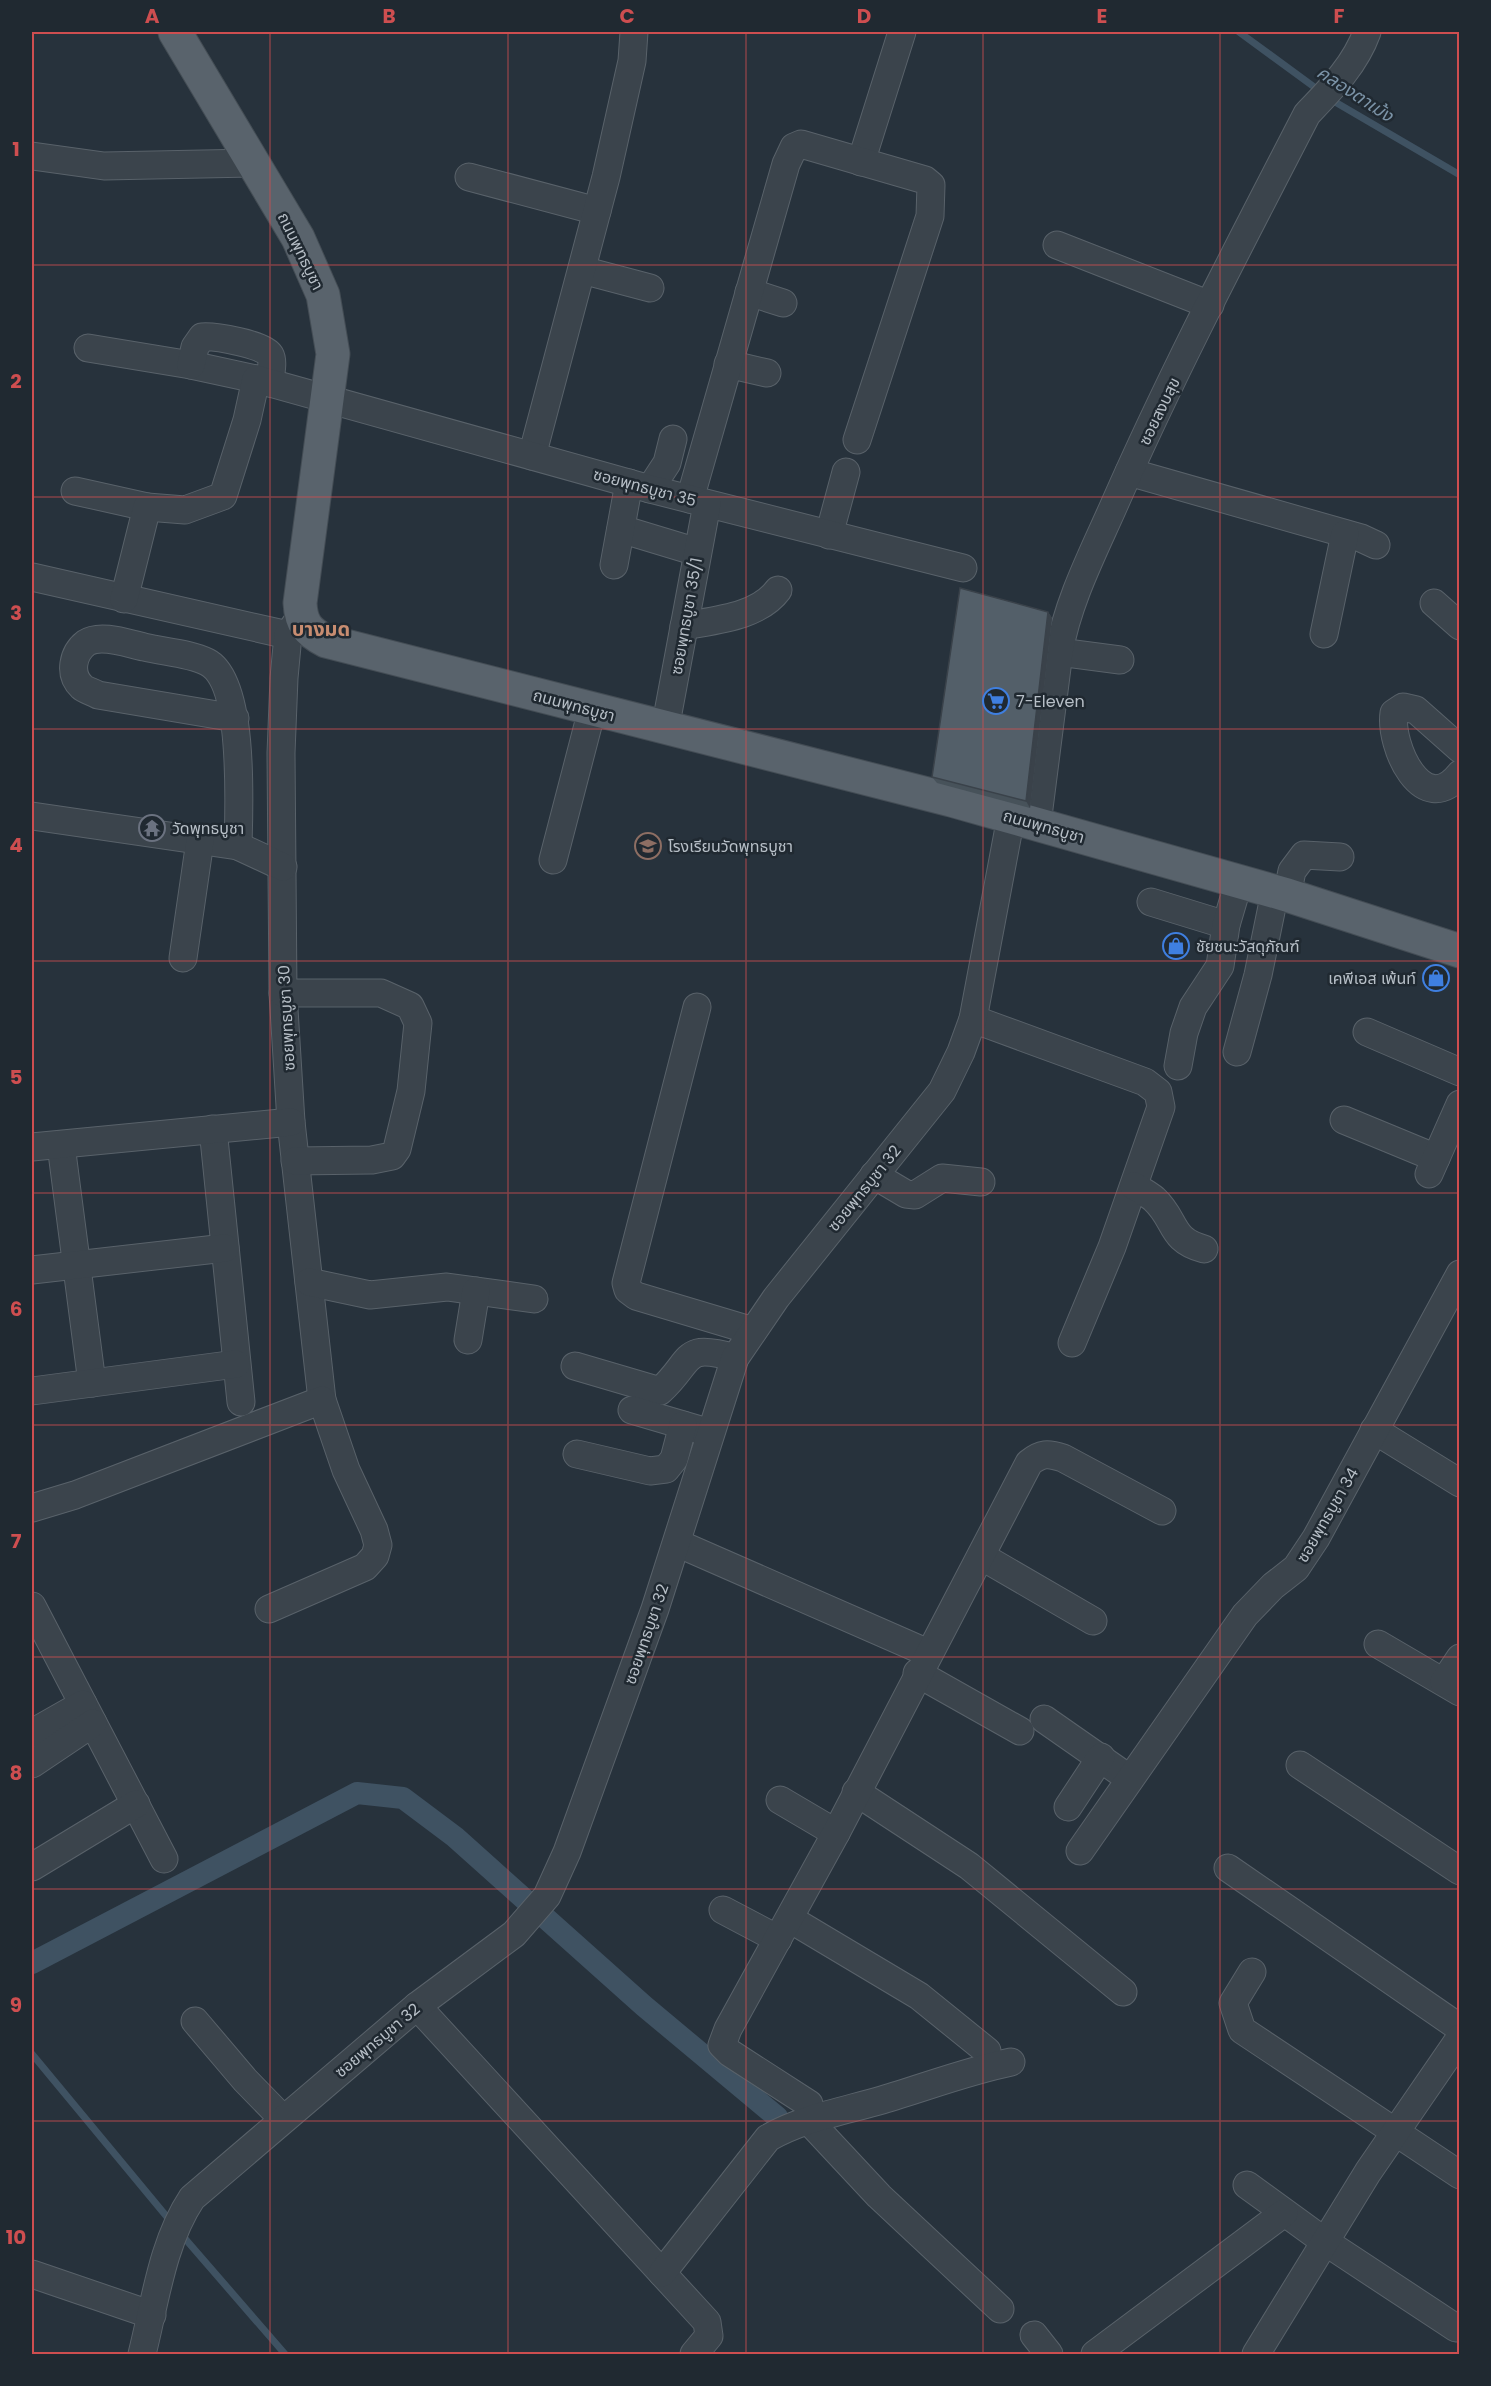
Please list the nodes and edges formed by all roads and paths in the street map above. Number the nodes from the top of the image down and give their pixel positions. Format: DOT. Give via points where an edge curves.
graph roads {
  1 [pos="175,32"];
  2 [pos="634,32"];
  3 [pos="902,32"];
  4 [pos="1367,32"];
  5 [pos="32,156"];
  6 [pos="861,162"];
  7 [pos="252,163"];
  8 [pos="469,177"];
  9 [pos="597,211"];
  10 [pos="1057,245"];
  11 [pos="582,270"];
  12 [pos="650,288"];
  13 [pos="749,292"];
  14 [pos="783,303"];
  15 [pos="1210,305"];
  16 [pos="88,348"];
  17 [pos="728,364"];
  18 [pos="767,373"];
  19 [pos="263,381"];
  20 [pos="328,401"];
  21 [pos="673,439"];
  22 [pos="857,440"];
  23 [pos="532,456"];
  24 [pos="846,472"];
  25 [pos="1129,472"];
  26 [pos="640,486"];
  27 [pos="75,491"];
  28 [pos="699,502"];
  29 [pos="147,507"];
  30 [pos="621,529"];
  31 [pos="1346,534"];
  32 [pos="829,535"];
  33 [pos="1376,545"];
  34 [pos="697,552"];
  35 [pos="614,565"];
  36 [pos="963,568"];
  37 [pos="33,583"];
  38 [pos="778,590"];
  39 [pos="124,599"];
  40 [pos="1434,603"];
  41 [pos="294,625"];
  42 [pos="684,626"];
  43 [pos="1460,626"];
  44 [pos="1324,634"];
  45 [pos="1059,652"];
  46 [pos="1120,660"];
  47 [pos="592,710"];
  48 [pos="235,718"];
  49 [pos="665,729"];
  50 [pos="1460,749"];
  51 [pos="1460,774"];
  52 [pos="995,778"];
  53 [pos="32,816"];
  54 [pos="1024,820"];
  55 [pos="200,841"];
  56 [pos="238,846"];
  57 [pos="1340,857"];
  58 [pos="553,860"];
  59 [pos="283,867"];
  60 [pos="1239,881"];
  61 [pos="1281,894"];
  62 [pos="1151,902"];
  63 [pos="1226,925"];
  64 [pos="1460,951"];
  65 [pos="183,958"];
  66 [pos="283,993"];
  67 [pos="697,1007"];
  68 [pos="974,1019"];
  69 [pos="1367,1032"];
  70 [pos="1237,1052"];
  71 [pos="1178,1066"];
  72 [pos="1460,1072"];
  73 [pos="1460,1104"];
  74 [pos="1344,1120"];
  75 [pos="291,1122"];
  76 [pos="213,1130"];
  77 [pos="61,1145"];
  78 [pos="32,1147"];
  79 [pos="295,1161"];
  80 [pos="874,1175"];
  81 [pos="981,1182"];
  82 [pos="1134,1186"];
  83 [pos="225,1248"];
  84 [pos="1204,1249"];
  85 [pos="76,1265"];
  86 [pos="32,1270"];
  87 [pos="1460,1274"];
  88 [pos="309,1282"];
  89 [pos="476,1291"];
  90 [pos="534,1299"];
  91 [pos="753,1331"];
  92 [pos="468,1340"];
  93 [pos="1072,1343"];
  94 [pos="735,1358"];
  95 [pos="236,1364"];
  96 [pos="575,1366"];
  97 [pos="92,1383"];
  98 [pos="32,1391"];
  99 [pos="322,1400"];
  100 [pos="241,1402"];
  101 [pos="632,1410"];
  102 [pos="683,1425"];
  103 [pos="1374,1430"];
  104 [pos="710,1433"];
  105 [pos="577,1454"];
  106 [pos="1460,1482"];
  107 [pos="32,1508"];
  108 [pos="1162,1511"];
  109 [pos="677,1543"];
  110 [pos="981,1556"];
  111 [pos="32,1606"];
  112 [pos="269,1609"];
  113 [pos="1094,1621"];
  114 [pos="1378,1644"];
  115 [pos="1460,1658"];
  116 [pos="923,1663"];
  117 [pos="1452,1687"];
  118 [pos="88,1713"];
  119 [pos="1044,1719"];
  120 [pos="1020,1731"];
  121 [pos="32,1733"];
  122 [pos="1101,1757"];
  123 [pos="32,1764"];
  124 [pos="1299,1765"];
  125 [pos="1130,1779"];
  126 [pos="856,1792"];
  127 [pos="780,1800"];
  128 [pos="136,1804"];
  129 [pos="1068,1807"];
  130 [pos="836,1833"];
  131 [pos="1080,1851"];
  132 [pos="164,1859"];
  133 [pos="32,1867"];
  134 [pos="1228,1868"];
  135 [pos="1460,1871"];
  136 [pos="723,1910"];
  137 [pos="784,1929"];
  138 [pos="1252,1972"];
  139 [pos="1123,1992"];
  140 [pos="417,2006"];
  141 [pos="195,2021"];
  142 [pos="1460,2028"];
  143 [pos="1460,2038"];
  144 [pos="987,2051"];
  145 [pos="1011,2062"];
  146 [pos="809,2113"];
  147 [pos="282,2118"];
  148 [pos="1393,2133"];
  149 [pos="1460,2175"];
  150 [pos="1247,2185"];
  151 [pos="1284,2213"];
  152 [pos="1324,2241"];
  153 [pos="662,2273"];
  154 [pos="32,2274"];
  155 [pos="1000,2309"];
  156 [pos="152,2315"];
  157 [pos="1456,2328"];
  158 [pos="1265,2351"];
  159 [pos="142,2355"];
  160 [pos="694,2355"];
  161 [pos="1095,2355"];
  1 -- 7 [label="main road, ถนนพุทธบูชา"];
  2 -- 9 [label="street" via="632,61"];
  3 -- 6 [label="street"];
  4 -- 15 [label="street, ซอยสงบสุข" via="1340,79 1307,114"];
  5 -- 7 [label="street" via="104,166"];
  6 -- 13 [label="street, ซอยพุทธบูชา 35/1" via="801,144 794,147"];
  6 -- 22 [label="street" via="926,180 932,194 930,216"];
  7 -- 20 [label="main road, ถนนพุทธบูชา" via="298,238 323,295 333,354"];
  8 -- 9 [label="street"];
  9 -- 11 [label="street"];
  10 -- 15 [label="street"];
  11 -- 12 [label="street"];
  11 -- 23 [label="street"];
  13 -- 14 [label="street"];
  13 -- 17 [label="street, ซอยพุทธบูชา 35/1"];
  15 -- 25 [label="street, ซอยสงบสุข"];
  16 -- 19 [label="street, ซอยพุทธบูชา 35" via="191,364"];
  17 -- 18 [label="street"];
  17 -- 28 [label="street, ซอยพุทธบูชา 35/1"];
  19 -- 20 [label="street, ซอยพุทธบูชา 35"];
  19 -- 29 [label="street" via="246,420 223,496 184,510"];
  20 -- 23 [label="street, ซอยพุทธบูชา 35"];
  20 -- 41 [label="main road, ถนนพุทธบูชา"];
  21 -- 26 [label="street" via="667,463"];
  23 -- 26 [label="street, ซอยพุทธบูชา 35"];
  24 -- 32 [label="street"];
  25 -- 31 [label="street"];
  25 -- 45 [label="street, ซอยสงบสุข" via="1063,626"];
  26 -- 28 [label="street, ซอยพุทธบูชา 35"];
  26 -- 30 [label="street"];
  27 -- 29 [label="street"];
  28 -- 32 [label="street, ซอยพุทธบูชา 35"];
  28 -- 34 [label="street, ซอยพุทธบูชา 35/1"];
  29 -- 39 [label="street"];
  30 -- 34 [label="street"];
  30 -- 35 [label="street"];
  31 -- 33 [label="street"];
  31 -- 44 [label="street"];
  32 -- 36 [label="street, ซอยพุทธบูชา 35"];
  34 -- 42 [label="street, ซอยพุทธบูชา 35/1"];
  37 -- 39 [label="street"];
  38 -- 42 [label="street" via="762,605"];
  39 -- 41 [label="street"];
  40 -- 43 [label="street"];
  41 -- 47 [label="main road, ถนนพุทธบูชา" via="304,625 326,641"];
  41 -- 59 [label="street, ซอยพุทธบูชา 30" via="281,753"];
  42 -- 49 [label="street, ซอยพุทธบูชา 35/1"];
  45 -- 46 [label="street"];
  45 -- 54 [label="street, ซอยสงบสุข"];
  47 -- 49 [label="main road, ถนนพุทธบูชา"];
  47 -- 58 [label="street"];
  48 -- 48 [label="street" via="221,676 208,662 107,639 89,641 77,652 75,677 82,688"];
  48 -- 56 [label="street" via="240,794"];
  49 -- 54 [label="main road, ถนนพุทธบูชา" via="955,789"];
  50 -- 51 [label="street" via="1416,710 1403,707 1394,713 1393,734 1418,782 1437,790 1449,787"];
  52 -- 54 [label="street" via="1006,781"];
  53 -- 55 [label="street"];
  54 -- 60 [label="main road, ถนนพุทธบูชา"];
  54 -- 68 [label="street, ซอยพุทธบูชา 32"];
  55 -- 56 [label="street"];
  55 -- 65 [label="street"];
  56 -- 59 [label="street"];
  57 -- 61 [label="street" via="1304,855"];
  59 -- 66 [label="street, ซอยพุทธบูชา 30"];
  60 -- 61 [label="main road, ถนนพุทธบูชา"];
  60 -- 63 [label="street"];
  61 -- 64 [label="main road, ถนนพุทธบูชา"];
  61 -- 70 [label="street"];
  62 -- 63 [label="street"];
  63 -- 71 [label="street" via="1220,966 1193,1007"];
  66 -- 75 [label="street, ซอยพุทธบูชา 30"];
  66 -- 79 [label="street" via="381,993 410,1006 418,1023 411,1091 392,1156"];
  67 -- 91 [label="street" via="626,1283 636,1296"];
  68 -- 80 [label="street, ซอยพุทธบูชา 32" via="942,1091"];
  68 -- 82 [label="street" via="1145,1082 1158,1092 1161,1107"];
  69 -- 72 [label="street"];
  73 -- 74 [label="street" via="1433,1166"];
  75 -- 76 [label="street"];
  75 -- 79 [label="street, ซอยพุทธบูชา 30"];
  76 -- 77 [label="street"];
  76 -- 83 [label="street"];
  77 -- 78 [label="street"];
  77 -- 85 [label="street"];
  79 -- 88 [label="street, ซอยพุทธบูชา 30"];
  80 -- 81 [label="street" via="906,1194 915,1195 942,1178"];
  80 -- 91 [label="street, ซอยพุทธบูชา 32"];
  82 -- 84 [label="street" via="1154,1200 1187,1245"];
  82 -- 93 [label="street"];
  83 -- 85 [label="street"];
  83 -- 95 [label="street"];
  85 -- 86 [label="street"];
  85 -- 97 [label="street"];
  87 -- 103 [label="street, ซอยพุทธบูชา 34"];
  88 -- 89 [label="street" via="370,1295 447,1287"];
  88 -- 99 [label="street, ซอยพุทธบูชา 30"];
  89 -- 90 [label="street"];
  89 -- 92 [label="street"];
  91 -- 94 [label="street, ซอยพุทธบูชา 32"];
  94 -- 96 [label="street" via="709,1350 697,1352 660,1391"];
  94 -- 104 [label="street, ซอยพุทธบูชา 32"];
  95 -- 97 [label="street"];
  95 -- 100 [label="street"];
  97 -- 98 [label="street"];
  99 -- 107 [label="street"];
  99 -- 112 [label="street, ซอยพุทธบูชา 30" via="378,1545 375,1556 365,1567"];
  101 -- 102 [label="street"];
  102 -- 104 [label="street"];
  102 -- 105 [label="street" via="674,1459 666,1469 650,1471"];
  103 -- 106 [label="street"];
  103 -- 125 [label="street, ซอยพุทธบูชา 34" via="1296,1568 1245,1615"];
  104 -- 109 [label="street, ซอยพุทธบูชา 32"];
  108 -- 110 [label="street" via="1064,1458 1050,1453 1039,1455 1029,1463"];
  109 -- 116 [label="street"];
  109 -- 140 [label="street, ซอยพุทธบูชา 32" via="567,1852 547,1896 506,1940"];
  110 -- 113 [label="street"];
  110 -- 116 [label="street"];
  111 -- 118 [label="street"];
  114 -- 117 [label="street"];
  115 -- 117 [label="street"];
  116 -- 120 [label="street"];
  116 -- 126 [label="street"];
  118 -- 121 [label="street"];
  118 -- 123 [label="street"];
  118 -- 128 [label="street"];
  119 -- 122 [label="street"];
  122 -- 125 [label="street"];
  122 -- 129 [label="street"];
  124 -- 135 [label="street"];
  125 -- 131 [label="street, ซอยพุทธบูชา 34"];
  126 -- 130 [label="street"];
  126 -- 139 [label="street" via="969,1866"];
  127 -- 130 [label="street"];
  128 -- 132 [label="street"];
  128 -- 133 [label="street"];
  130 -- 137 [label="street"];
  134 -- 142 [label="street"];
  136 -- 137 [label="street"];
  137 -- 144 [label="street" via="904,1986"];
  137 -- 146 [label="street" via="722,2045"];
  138 -- 148 [label="street" via="1233,2003 1242,2030"];
  140 -- 147 [label="street, ซอยพุทธบูชา 32"];
  140 -- 153 [label="street"];
  141 -- 147 [label="street"];
  143 -- 148 [label="street"];
  145 -- 146 [label="street" via="970,2070 885,2100"];
  146 -- 153 [label="street" via="768,2138"];
  146 -- 155 [label="street" via="879,2196"];
  147 -- 156 [label="street, ซอยพุทธบูชา 32" via="205,2186 182,2214 168,2249"];
  148 -- 149 [label="street"];
  148 -- 152 [label="street"];
  150 -- 151 [label="street"];
  151 -- 152 [label="street"];
  151 -- 161 [label="street"];
  152 -- 157 [label="street"];
  152 -- 158 [label="street"];
  153 -- 160 [label="street" via="707,2322 709,2336"];
  154 -- 156 [label="street"];
  156 -- 159 [label="street, ซอยพุทธบูชา 32"];
}
